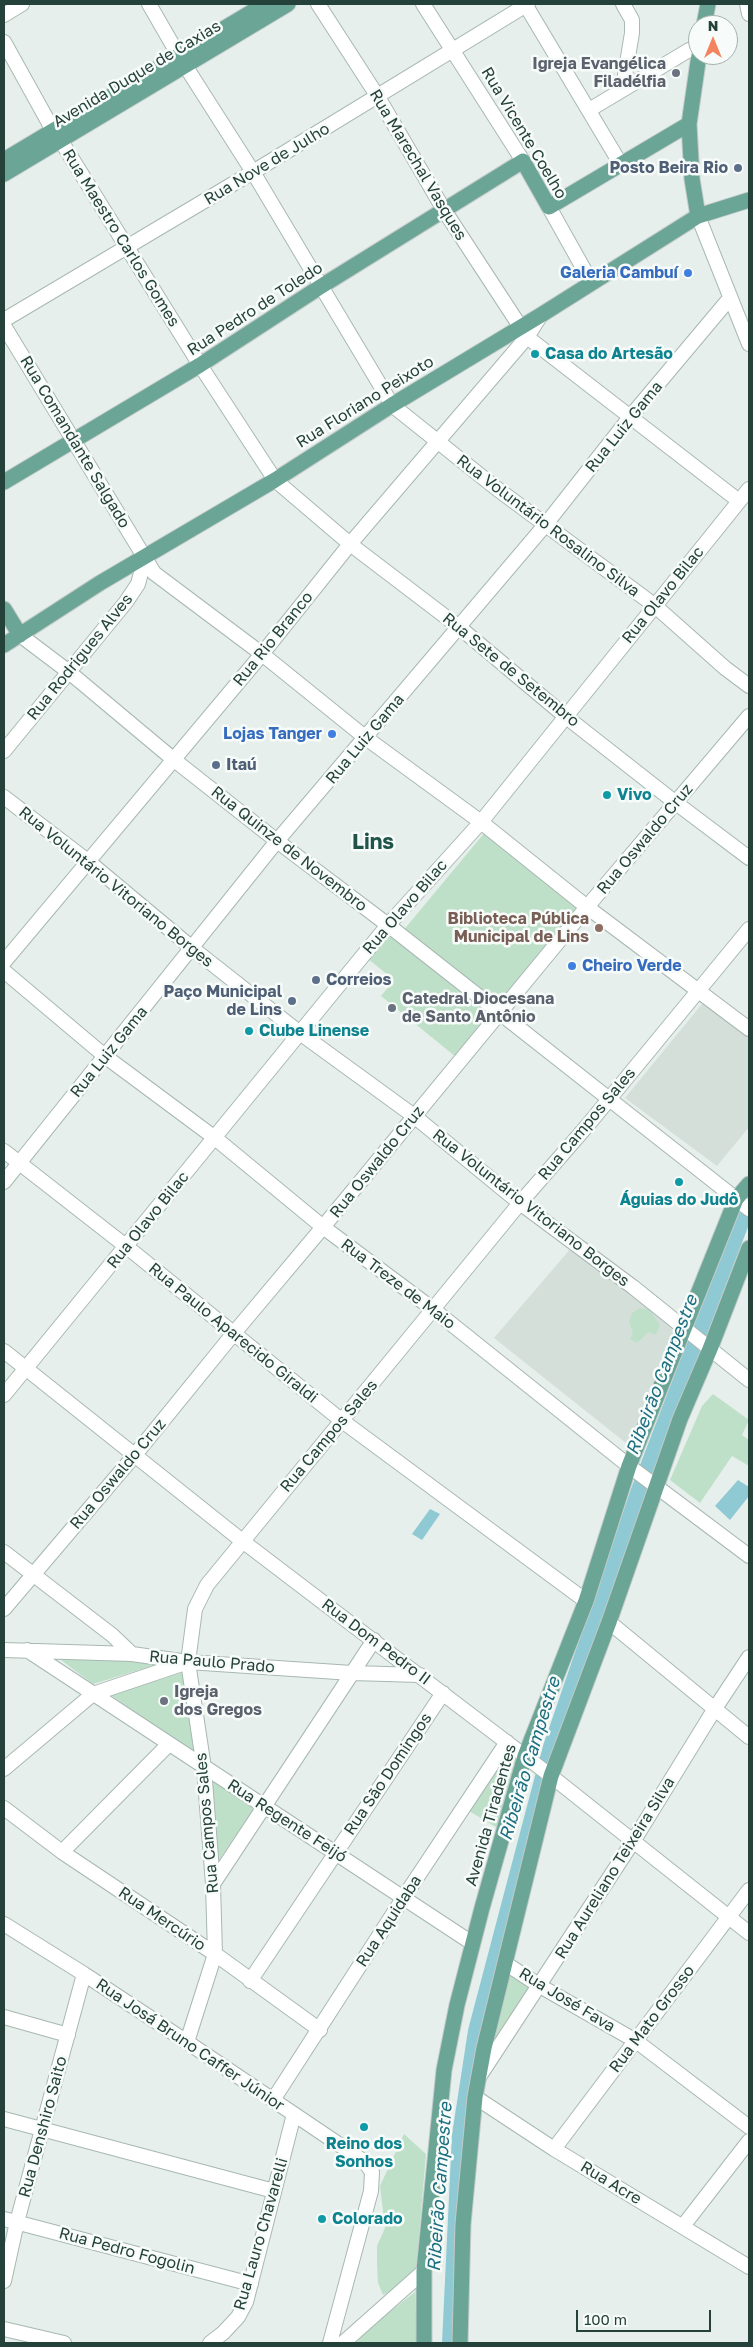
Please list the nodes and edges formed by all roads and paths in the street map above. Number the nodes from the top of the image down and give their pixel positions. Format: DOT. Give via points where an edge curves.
graph roads {
  1 [pos="22,4"];
  2 [pos="150,4"];
  3 [pos="265,4"];
  4 [pos="288,4"];
  5 [pos="318,4"];
  6 [pos="423,4"];
  7 [pos="526,4"];
  8 [pos="623,4"];
  9 [pos="747,4"];
  10 [pos="749,14"];
  11 [pos="4,15"];
  12 [pos="4,42"];
  13 [pos="454,50"];
  14 [pos="688,51"];
  15 [pos="182,61"];
  16 [pos="697,65"];
  17 [pos="628,86"];
  18 [pos="378,97"];
  19 [pos="589,110"];
  20 [pos="689,124"];
  21 [pos="56,136"];
  22 [pos="4,160"];
  23 [pos="523,161"];
  24 [pos="620,163"];
  25 [pos="253,172"];
  26 [pos="4,174"];
  27 [pos="749,200"];
  28 [pos="549,207"];
  29 [pos="444,210"];
  30 [pos="698,216"];
  31 [pos="128,248"];
  32 [pos="591,282"];
  33 [pos="320,287"];
  34 [pos="730,298"];
  35 [pos="4,320"];
  36 [pos="4,326"];
  37 [pos="523,332"];
  38 [pos="749,344"];
  39 [pos="200,365"];
  40 [pos="392,405"];
  41 [pos="631,416"];
  42 [pos="73,439"];
  43 [pos="436,441"];
  44 [pos="274,480"];
  45 [pos="4,482"];
  46 [pos="749,489"];
  47 [pos="739,500"];
  48 [pos="546,524"];
  49 [pos="350,544"];
  50 [pos="145,558"];
  51 [pos="654,606"];
  52 [pos="4,609"];
  53 [pos="459,627"];
  54 [pos="20,635"];
  55 [pos="4,645"];
  56 [pos="262,654"];
  57 [pos="69,672"];
  58 [pos="749,686"];
  59 [pos="565,716"];
  60 [pos="749,716"];
  61 [pos="366,738"];
  62 [pos="4,751"];
  63 [pos="173,759"];
  64 [pos="4,798"];
  65 [pos="676,803"];
  66 [pos="481,822"];
  67 [pos="277,841"];
  68 [pos="749,858"];
  69 [pos="88,862"];
  70 [pos="587,907"];
  71 [pos="388,925"];
  72 [pos="749,929"];
  73 [pos="192,948"];
  74 [pos="4,962"];
  75 [pos="4,971"];
  76 [pos="697,991"];
  77 [pos="500,1014"];
  78 [pos="749,1029"];
  79 [pos="300,1033"];
  80 [pos="106,1057"];
  81 [pos="608,1099"];
  82 [pos="414,1116"];
  83 [pos="215,1138"];
  84 [pos="4,1150"];
  85 [pos="20,1162"];
  86 [pos="4,1182"];
  87 [pos="749,1184"];
  88 [pos="520,1203"];
  89 [pos="742,1203"];
  90 [pos="323,1227"];
  91 [pos="127,1247"];
  92 [pos="749,1248"];
  93 [pos="434,1310"];
  94 [pos="689,1331"];
  95 [pos="234,1333"];
  96 [pos="707,1347"];
  97 [pos="4,1351"];
  98 [pos="26,1368"];
  99 [pos="749,1380"];
  100 [pos="4,1395"];
  101 [pos="341,1420"];
  102 [pos="134,1456"];
  103 [pos="632,1468"];
  104 [pos="654,1484"];
  105 [pos="241,1540"];
  106 [pos="4,1552"];
  107 [pos="749,1556"];
  108 [pos="34,1574"];
  109 [pos="586,1601"];
  110 [pos="4,1609"];
  111 [pos="609,1622"];
  112 [pos="374,1640"];
  113 [pos="4,1650"];
  114 [pos="27,1650"];
  115 [pos="132,1654"];
  116 [pos="749,1657"];
  117 [pos="188,1662"];
  118 [pos="352,1673"];
  119 [pos="420,1675"];
  120 [pos="443,1693"];
  121 [pos="93,1694"];
  122 [pos="714,1710"];
  123 [pos="749,1737"];
  124 [pos="507,1742"];
  125 [pos="169,1744"];
  126 [pos="529,1759"];
  127 [pos="204,1768"];
  128 [pos="4,1769"];
  129 [pos="549,1774"];
  130 [pos="264,1806"];
  131 [pos="4,1808"];
  132 [pos="634,1840"];
  133 [pos="62,1852"];
  134 [pos="336,1852"];
  135 [pos="213,1884"];
  136 [pos="749,1890"];
  137 [pos="404,1897"];
  138 [pos="729,1917"];
  139 [pos="4,1924"];
  140 [pos="749,1933"];
  141 [pos="472,1943"];
  142 [pos="215,1954"];
  143 [pos="505,1963"];
  144 [pos="84,1974"];
  145 [pos="250,1981"];
  146 [pos="540,1986"];
  147 [pos="4,2017"];
  148 [pos="320,2030"];
  149 [pos="68,2035"];
  150 [pos="636,2041"];
  151 [pos="187,2042"];
  152 [pos="478,2077"];
  153 [pos="475,2097"];
  154 [pos="273,2100"];
  155 [pos="294,2114"];
  156 [pos="4,2119"];
  157 [pos="749,2127"];
  158 [pos="42,2129"];
  159 [pos="749,2141"];
  160 [pos="554,2149"];
  161 [pos="274,2191"];
  162 [pos="10,2221"];
  163 [pos="683,2226"];
  164 [pos="749,2266"];
  165 [pos="424,2271"];
  166 [pos="4,2281"];
  167 [pos="251,2284"];
  168 [pos="4,2329"];
  169 [pos="64,2343"];
  170 [pos="210,2343"];
  171 [pos="330,2343"];
  172 [pos="342,2343"];
  173 [pos="424,2343"];
  174 [pos="460,2343"];
  1 -- 11 [label="street"];
  2 -- 15 [label="street, Rua Voluntário Rosalino Silva"];
  3 -- 15 [label="main road, Avenida Duque de Caxias"];
  4 -- 15 [label="main road, Avenida Duque de Caxias"];
  5 -- 18 [label="street, Rua Marechal Vasques"];
  6 -- 13 [label="street, Rua Vicente Coelho"];
  7 -- 13 [label="street, Rua Nove de Julho"];
  7 -- 19 [label="street"];
  8 -- 17 [label="street" via="632,20 625,75"];
  9 -- 10 [label="street"];
  12 -- 21 [label="street, Rua Maestro Carlos Gomes"];
  13 -- 18 [label="street, Rua Nove de Julho"];
  13 -- 23 [label="street, Rua Vicente Coelho"];
  14 -- 17 [label="street"];
  15 -- 21 [label="main road, Avenida Duque de Caxias"];
  15 -- 21 [label="main road, Avenida Duque de Caxias" via="68,122"];
  15 -- 25 [label="street, Rua Voluntário Rosalino Silva"];
  16 -- 20 [label="main road"];
  17 -- 19 [label="street"];
  18 -- 25 [label="street, Rua Nove de Julho"];
  18 -- 29 [label="street, Rua Marechal Vasques"];
  19 -- 24 [label="street"];
  20 -- 24 [label="main road"];
  20 -- 30 [label="main road"];
  21 -- 22 [label="main road, Avenida Duque de Caxias"];
  21 -- 26 [label="main road, Avenida Duque de Caxias" via="42,152"];
  21 -- 31 [label="street, Rua Maestro Carlos Gomes"];
  23 -- 28 [label="main road, Rua Vicente Coelho"];
  23 -- 29 [label="main road, Rua Pedro de Toledo"];
  24 -- 28 [label="main road"];
  25 -- 31 [label="street, Rua Nove de Julho"];
  25 -- 33 [label="street, Rua Voluntário Rosalino Silva"];
  27 -- 30 [label="main road, Rua Floriano Peixoto"];
  28 -- 32 [label="street, Rua Vicente Coelho"];
  29 -- 33 [label="main road, Rua Pedro de Toledo"];
  29 -- 37 [label="street, Rua Marechal Vasques"];
  30 -- 32 [label="main road, Rua Floriano Peixoto"];
  30 -- 34 [label="street"];
  31 -- 35 [label="street, Rua Nove de Julho"];
  31 -- 39 [label="street, Rua Maestro Carlos Gomes"];
  32 -- 37 [label="main road, Rua Floriano Peixoto" via="541,315"];
  33 -- 39 [label="main road, Rua Pedro de Toledo"];
  33 -- 40 [label="street, Rua Voluntário Rosalino Silva"];
  34 -- 38 [label="street"];
  34 -- 41 [label="street, Rua Luiz Gama"];
  36 -- 42 [label="street, Rua Comandante Salgado"];
  37 -- 40 [label="main road, Rua Floriano Peixoto"];
  37 -- 41 [label="street"];
  37 -- 43 [label="street, Rua Rio Branco"];
  39 -- 42 [label="main road, Rua Pedro de Toledo"];
  39 -- 44 [label="street, Rua Maestro Carlos Gomes"];
  40 -- 43 [label="street, Rua Voluntário Rosalino Silva"];
  40 -- 44 [label="main road, Rua Floriano Peixoto"];
  41 -- 47 [label="street"];
  41 -- 48 [label="street, Rua Luiz Gama"];
  42 -- 45 [label="main road, Rua Pedro de Toledo"];
  42 -- 50 [label="street, Rua Comandante Salgado"];
  43 -- 48 [label="street, Rua Voluntário Rosalino Silva"];
  43 -- 49 [label="street, Rua Rio Branco"];
  44 -- 49 [label="street, Rua Sete de Setembro"];
  44 -- 50 [label="main road, Rua Floriano Peixoto"];
  46 -- 47 [label="street, Rua Olavo Bilac"];
  47 -- 51 [label="street, Rua Olavo Bilac"];
  48 -- 51 [label="street, Rua Voluntário Rosalino Silva"];
  48 -- 53 [label="street, Rua Luiz Gama"];
  49 -- 53 [label="street, Rua Sete de Setembro"];
  49 -- 56 [label="street, Rua Rio Branco"];
  50 -- 54 [label="main road, Rua Floriano Peixoto"];
  50 -- 56 [label="street, Rua Comandante Salgado" via="154,573"];
  50 -- 57 [label="street, Rua Rodrigues Alves" via="138,584"];
  51 -- 58 [label="street, Rua Voluntário Rosalino Silva"];
  51 -- 59 [label="street, Rua Olavo Bilac"];
  52 -- 54 [label="main road"];
  53 -- 59 [label="street, Rua Sete de Setembro"];
  53 -- 61 [label="street, Rua Luiz Gama"];
  54 -- 55 [label="main road, Rua Floriano Peixoto"];
  54 -- 57 [label="street, Rua Quinze de Novembro"];
  56 -- 61 [label="street, Rua Comandante Salgado"];
  56 -- 63 [label="street, Rua Rio Branco"];
  57 -- 62 [label="street, Rua Rodrigues Alves"];
  57 -- 63 [label="street, Rua Quinze de Novembro"];
  59 -- 65 [label="street, Rua Sete de Setembro"];
  59 -- 66 [label="street, Rua Olavo Bilac"];
  60 -- 65 [label="street, Rua Oswaldo Cruz"];
  61 -- 66 [label="street, Rua Comandante Salgado"];
  61 -- 67 [label="street, Rua Luiz Gama"];
  63 -- 67 [label="street, Rua Quinze de Novembro"];
  63 -- 69 [label="street, Rua Rio Branco"];
  64 -- 69 [label="street, Rua Voluntário Vitoriano Borges"];
  65 -- 68 [label="street, Rua Sete de Setembro"];
  65 -- 70 [label="street, Rua Oswaldo Cruz"];
  66 -- 70 [label="street, Rua Comandante Salgado"];
  66 -- 71 [label="street, Rua Olavo Bilac"];
  67 -- 71 [label="street, Rua Quinze de Novembro"];
  67 -- 73 [label="street, Rua Luiz Gama"];
  69 -- 73 [label="street, Rua Voluntário Vitoriano Borges"];
  69 -- 74 [label="street, Rua Rio Branco"];
  70 -- 76 [label="street, Rua Comandante Salgado"];
  70 -- 77 [label="street, Rua Oswaldo Cruz"];
  71 -- 77 [label="street, Rua Quinze de Novembro"];
  71 -- 79 [label="street, Rua Olavo Bilac"];
  72 -- 76 [label="street, Rua Campos Sales"];
  73 -- 79 [label="street, Rua Voluntário Vitoriano Borges"];
  73 -- 80 [label="street, Rua Luiz Gama"];
  75 -- 80 [label="street, Rua Treze de Maio"];
  76 -- 78 [label="street, Rua Comandante Salgado"];
  76 -- 81 [label="street, Rua Campos Sales"];
  77 -- 81 [label="street, Rua Quinze de Novembro"];
  77 -- 82 [label="street, Rua Oswaldo Cruz"];
  79 -- 82 [label="street, Rua Voluntário Vitoriano Borges"];
  79 -- 83 [label="street, Rua Olavo Bilac"];
  80 -- 83 [label="street, Rua Treze de Maio"];
  80 -- 85 [label="street, Rua Luiz Gama"];
  81 -- 88 [label="street, Rua Campos Sales"];
  81 -- 89 [label="street, Rua Quinze de Novembro"];
  82 -- 88 [label="street, Rua Voluntário Vitoriano Borges"];
  82 -- 90 [label="street, Rua Oswaldo Cruz"];
  83 -- 90 [label="street, Rua Treze de Maio"];
  83 -- 91 [label="street, Rua Olavo Bilac"];
  84 -- 85 [label="street, Rua Paulo Aparecido Giraldi"];
  85 -- 86 [label="street, Rua Luiz Gama"];
  85 -- 91 [label="street, Rua Paulo Aparecido Giraldi"];
  87 -- 89 [label="main road, Avenida Tiradentes"];
  88 -- 93 [label="street, Rua Campos Sales"];
  88 -- 94 [label="street, Rua Voluntário Vitoriano Borges"];
  89 -- 94 [label="main road, Avenida Tiradentes"];
  90 -- 93 [label="street, Rua Treze de Maio"];
  90 -- 95 [label="street, Rua Oswaldo Cruz"];
  91 -- 95 [label="street, Rua Paulo Aparecido Giraldi"];
  91 -- 98 [label="street, Rua Olavo Bilac"];
  92 -- 96 [label="main road"];
  93 -- 101 [label="street, Rua Campos Sales"];
  93 -- 103 [label="street, Rua Treze de Maio"];
  94 -- 96 [label="street, Rua Voluntário Vitoriano Borges"];
  94 -- 103 [label="main road, Avenida Tiradentes"];
  95 -- 101 [label="street, Rua Paulo Aparecido Giraldi"];
  95 -- 102 [label="street, Rua Oswaldo Cruz"];
  96 -- 99 [label="street, Rua Voluntário Vitoriano Borges"];
  96 -- 104 [label="main road"];
  97 -- 98 [label="street, Rua Dom Pedro II"];
  98 -- 100 [label="street, Rua Olavo Bilac"];
  98 -- 102 [label="street, Rua Dom Pedro II"];
  101 -- 105 [label="street, Rua Campos Sales"];
  101 -- 109 [label="street, Rua Paulo Aparecido Giraldi"];
  102 -- 105 [label="street, Rua Dom Pedro II"];
  102 -- 108 [label="street, Rua Oswaldo Cruz"];
  103 -- 104 [label="street, Rua Treze de Maio"];
  103 -- 109 [label="main road, Avenida Tiradentes"];
  104 -- 107 [label="street, Rua Treze de Maio"];
  104 -- 111 [label="main road"];
  105 -- 112 [label="street, Rua Dom Pedro II"];
  105 -- 117 [label="street, Rua Campos Sales" via="207,1585 195,1608"];
  106 -- 108 [label="street"];
  108 -- 110 [label="street, Rua Oswaldo Cruz"];
  108 -- 115 [label="street"];
  109 -- 126 [label="main road, Avenida Tiradentes"];
  111 -- 122 [label="street"];
  111 -- 129 [label="main road"];
  112 -- 118 [label="street"];
  112 -- 119 [label="street, Rua Dom Pedro II"];
  113 -- 114 [label="street, Rua Paulo Prado"];
  114 -- 115 [label="street, Rua Paulo Prado"];
  114 -- 121 [label="street, Rua Regente Feijó"];
  115 -- 117 [label="street, Rua Paulo Prado"];
  116 -- 122 [label="street, Rua Aureliano Teixeira Silva"];
  117 -- 118 [label="street, Rua Paulo Prado"];
  117 -- 121 [label="street"];
  117 -- 127 [label="street, Rua Campos Sales"];
  118 -- 119 [label="street, Rua Paulo Prado"];
  118 -- 130 [label="street"];
  119 -- 120 [label="street, Rua Dom Pedro II"];
  120 -- 124 [label="street, Rua Dom Pedro II"];
  120 -- 134 [label="street, Rua São Domingos"];
  121 -- 125 [label="street, Rua Regente Feijó"];
  121 -- 128 [label="street"];
  122 -- 123 [label="street"];
  122 -- 132 [label="street, Rua Aureliano Teixeira Silva"];
  124 -- 126 [label="street, Rua Dom Pedro II"];
  124 -- 137 [label="street, Rua Aquidaba"];
  125 -- 127 [label="street, Rua Regente Feijó"];
  125 -- 133 [label="street"];
  126 -- 129 [label="street, Rua Dom Pedro II"];
  126 -- 141 [label="main road, Avenida Tiradentes"];
  127 -- 130 [label="street, Rua Regente Feijó"];
  127 -- 135 [label="street, Rua Campos Sales"];
  129 -- 132 [label="street, Rua Dom Pedro II"];
  129 -- 143 [label="main road"];
  130 -- 134 [label="street, Rua Regente Feijó"];
  130 -- 135 [label="street"];
  131 -- 133 [label="street, Rua Mercúrio"];
  132 -- 138 [label="street, Rua Dom Pedro II"];
  132 -- 146 [label="street, Rua Aureliano Teixeira Silva"];
  133 -- 142 [label="street, Rua Mercúrio"];
  134 -- 137 [label="street, Rua Regente Feijó"];
  134 -- 145 [label="street, Rua São Domingos"];
  135 -- 142 [label="street, Rua Campos Sales"];
  136 -- 138 [label="street, Rua Mato Grosso"];
  137 -- 141 [label="street, Rua Regente Feijó"];
  137 -- 148 [label="street, Rua Aquidaba"];
  138 -- 140 [label="street, Rua Dom Pedro II"];
  138 -- 150 [label="street, Rua Mato Grosso"];
  139 -- 144 [label="street, Rua Josá Bruno Caffer Júnior"];
  141 -- 165 [label="main road, Avenida Tiradentes" via="444,2070"];
  142 -- 145 [label="street, Rua Mercúrio"];
  142 -- 151 [label="street, Rua Campos Sales"];
  143 -- 146 [label="street, Rua José Fava"];
  143 -- 152 [label="main road"];
  144 -- 149 [label="street, Rua Denshiro Saito"];
  144 -- 151 [label="street, Rua Josá Bruno Caffer Júnior"];
  145 -- 148 [label="street, Rua Mercúrio"];
  146 -- 150 [label="street, Rua José Fava"];
  146 -- 152 [label="street, Rua Aureliano Teixeira Silva"];
  147 -- 149 [label="street"];
  148 -- 154 [label="street, Rua Aquidaba"];
  149 -- 158 [label="street, Rua Denshiro Saito"];
  150 -- 157 [label="street, Rua José Fava"];
  150 -- 160 [label="street, Rua Mato Grosso"];
  151 -- 154 [label="street, Rua Josá Bruno Caffer Júnior"];
  152 -- 153 [label="main road"];
  153 -- 160 [label="street, Rua Acre"];
  153 -- 174 [label="main road" via="463,2224"];
  154 -- 155 [label="street, Rua Josá Bruno Caffer Júnior"];
  155 -- 161 [label="street, Rua Lauro Chavarelli"];
  155 -- 171 [label="street, Rua Josá Bruno Caffer Júnior" via="365,2162 372,2172 370,2191"];
  156 -- 158 [label="street"];
  158 -- 161 [label="street"];
  158 -- 162 [label="street, Rua Denshiro Saito"];
  159 -- 163 [label="street"];
  160 -- 163 [label="street, Rua Acre"];
  161 -- 167 [label="street, Rua Lauro Chavarelli"];
  162 -- 166 [label="street, Rua Denshiro Saito"];
  162 -- 167 [label="street, Rua Pedro Fogolin"];
  163 -- 164 [label="street, Rua Acre"];
  165 -- 172 [label="street"];
  165 -- 173 [label="main road, Avenida Tiradentes"];
  167 -- 170 [label="street, Rua Lauro Chavarelli" via="238,2318"];
  168 -- 169 [label="street"];
}
